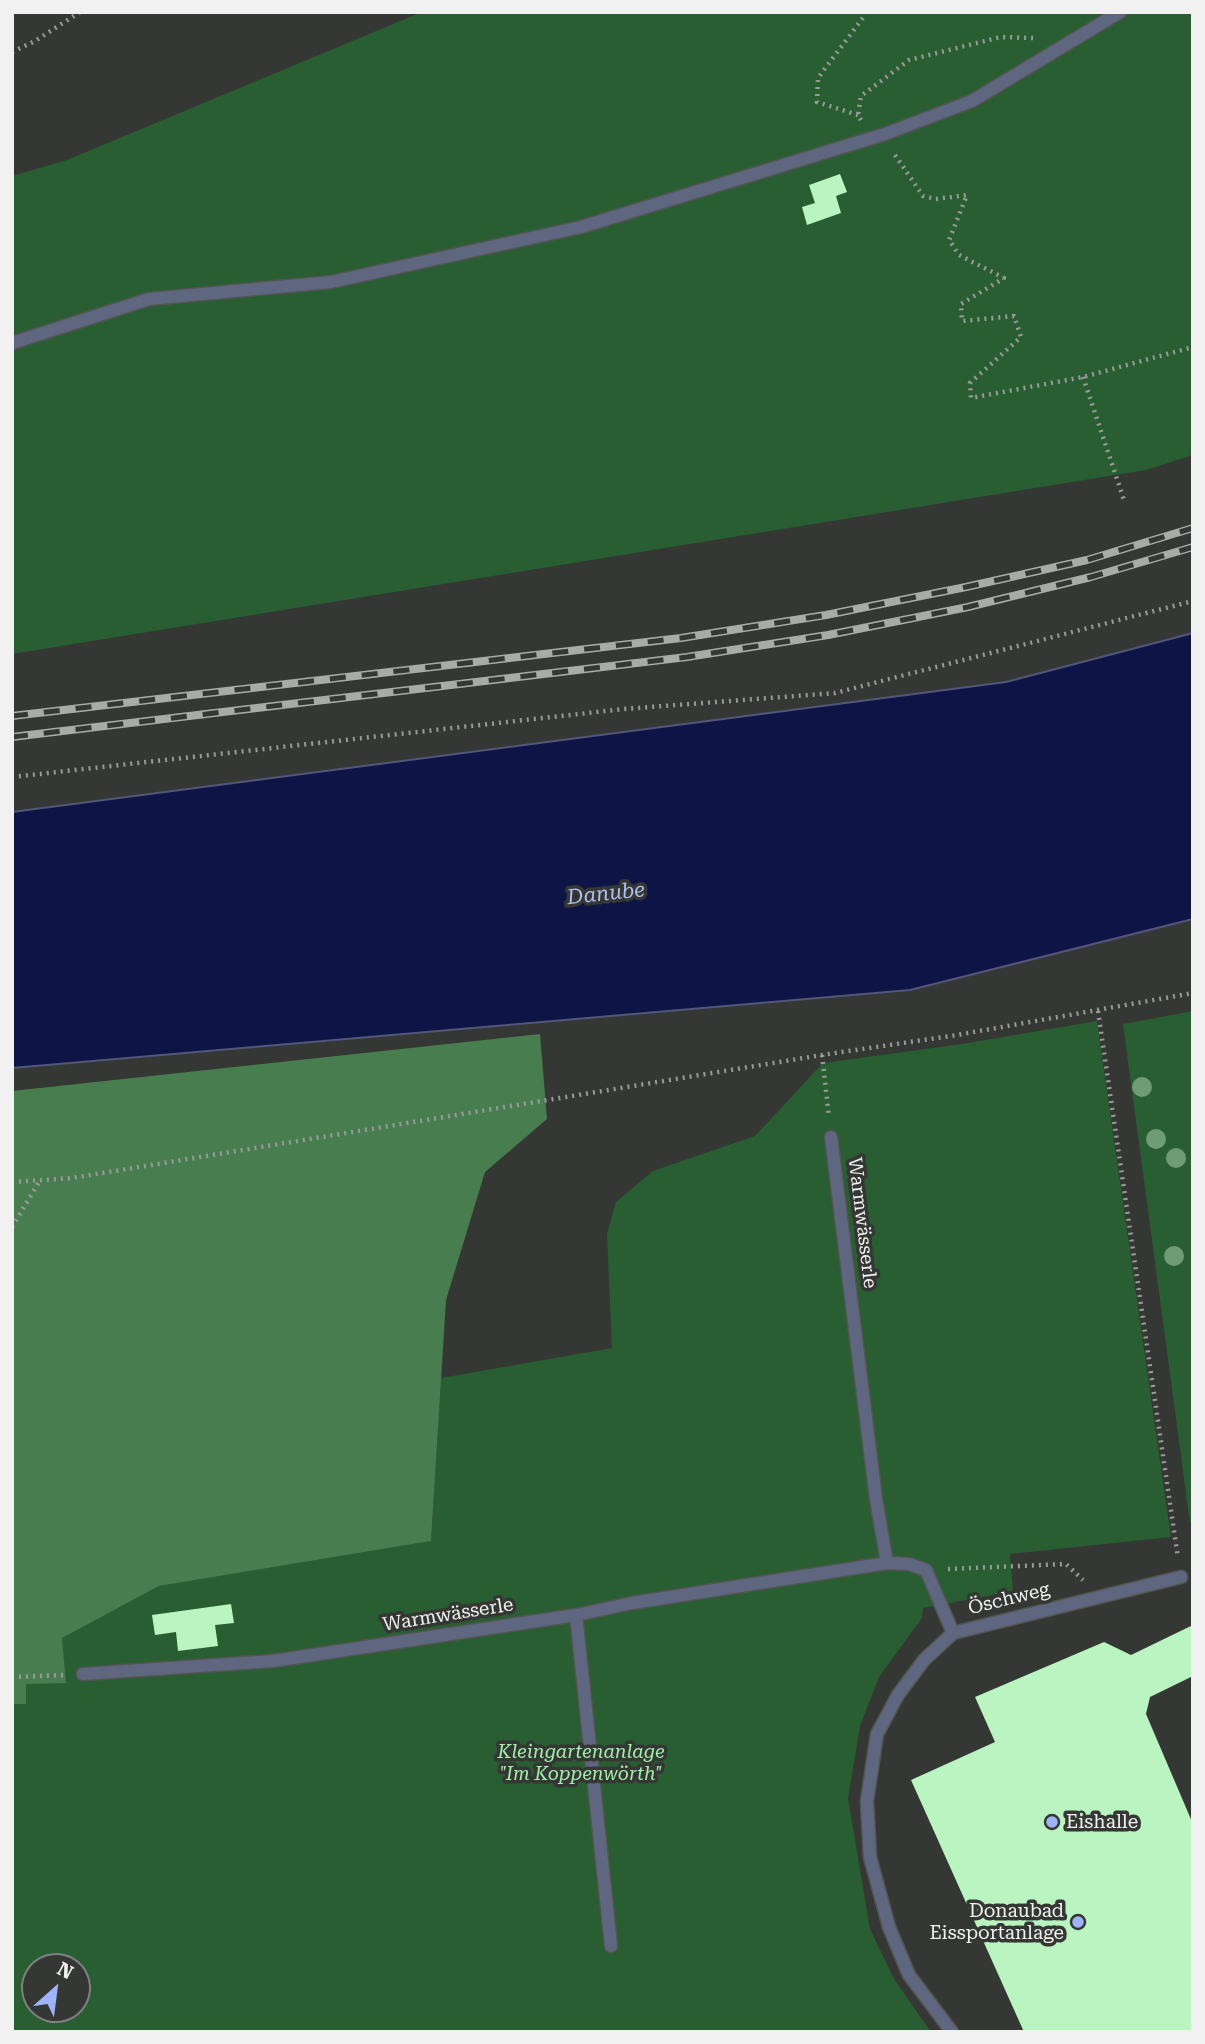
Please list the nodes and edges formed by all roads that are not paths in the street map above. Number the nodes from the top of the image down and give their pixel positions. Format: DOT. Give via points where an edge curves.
graph roads {
  1 [pos="1120,12"];
  2 [pos="12,343"];
  3 [pos="831,1138"];
  4 [pos="887,1563"];
  5 [pos="1181,1577"];
  6 [pos="576,1615"];
  7 [pos="953,1633"];
  8 [pos="83,1674"];
  9 [pos="611,1946"];
  10 [pos="952,2032"];
  1 -- 2 [label="lane" via="972,101 879,135 581,227 331,282 149,299"];
  3 -- 4 [label="lane, Warmwässerle"];
  4 -- 6 [label="lane, Warmwässerle"];
  4 -- 7 [label="lane, Warmwässerle" via="926,1570"];
  5 -- 7 [label="lane, Öschweg"];
  6 -- 8 [label="lane, Warmwässerle" via="273,1661"];
  6 -- 9 [label="lane"];
  7 -- 10 [label="lane, Öschweg" via="898,1695 877,1734 867,1801 870,1857 889,1927 909,1975"];
}
